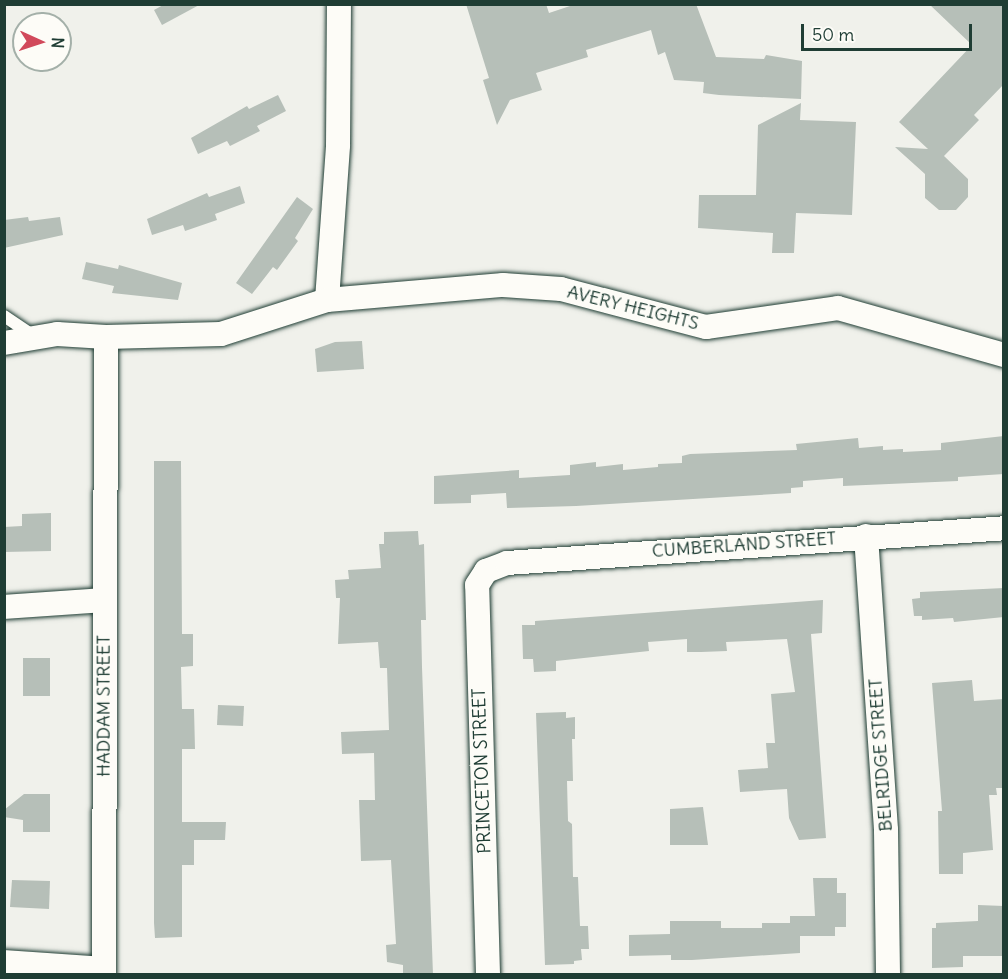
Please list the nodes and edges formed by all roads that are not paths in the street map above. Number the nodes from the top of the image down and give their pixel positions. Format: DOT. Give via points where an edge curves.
graph roads {
  1 [pos="339,4"];
  2 [pos="327,300"];
  3 [pos="4,316"];
  4 [pos="32,335"];
  5 [pos="106,337"];
  6 [pos="4,344"];
  7 [pos="1004,355"];
  8 [pos="1004,528"];
  9 [pos="866,536"];
  10 [pos="486,571"];
  11 [pos="104,600"];
  12 [pos="4,607"];
  13 [pos="4,962"];
  14 [pos="104,972"];
  15 [pos="488,975"];
  16 [pos="888,975"];
  1 -- 2 [label="street" via="338,145"];
  2 -- 5 [label="street, AVERY HEIGHTS" via="221,334"];
  2 -- 7 [label="street, AVERY HEIGHTS" via="503,285 561,289 706,327 838,308"];
  3 -- 4 [label="lane"];
  4 -- 5 [label="street, AVERY HEIGHTS"];
  4 -- 6 [label="street, AVERY HEIGHTS"];
  5 -- 11 [label="street, HADDAM STREET"];
  8 -- 9 [label="street, CUMBERLAND STREET"];
  9 -- 10 [label="street, CUMBERLAND STREET" via="507,563"];
  9 -- 16 [label="street, BELRIDGE STREET" via="886,830"];
  10 -- 15 [label="street, PRINCETON STREET" via="477,585"];
  11 -- 12 [label="street"];
  11 -- 14 [label="street, HADDAM STREET"];
  13 -- 14 [label="street"];
}
